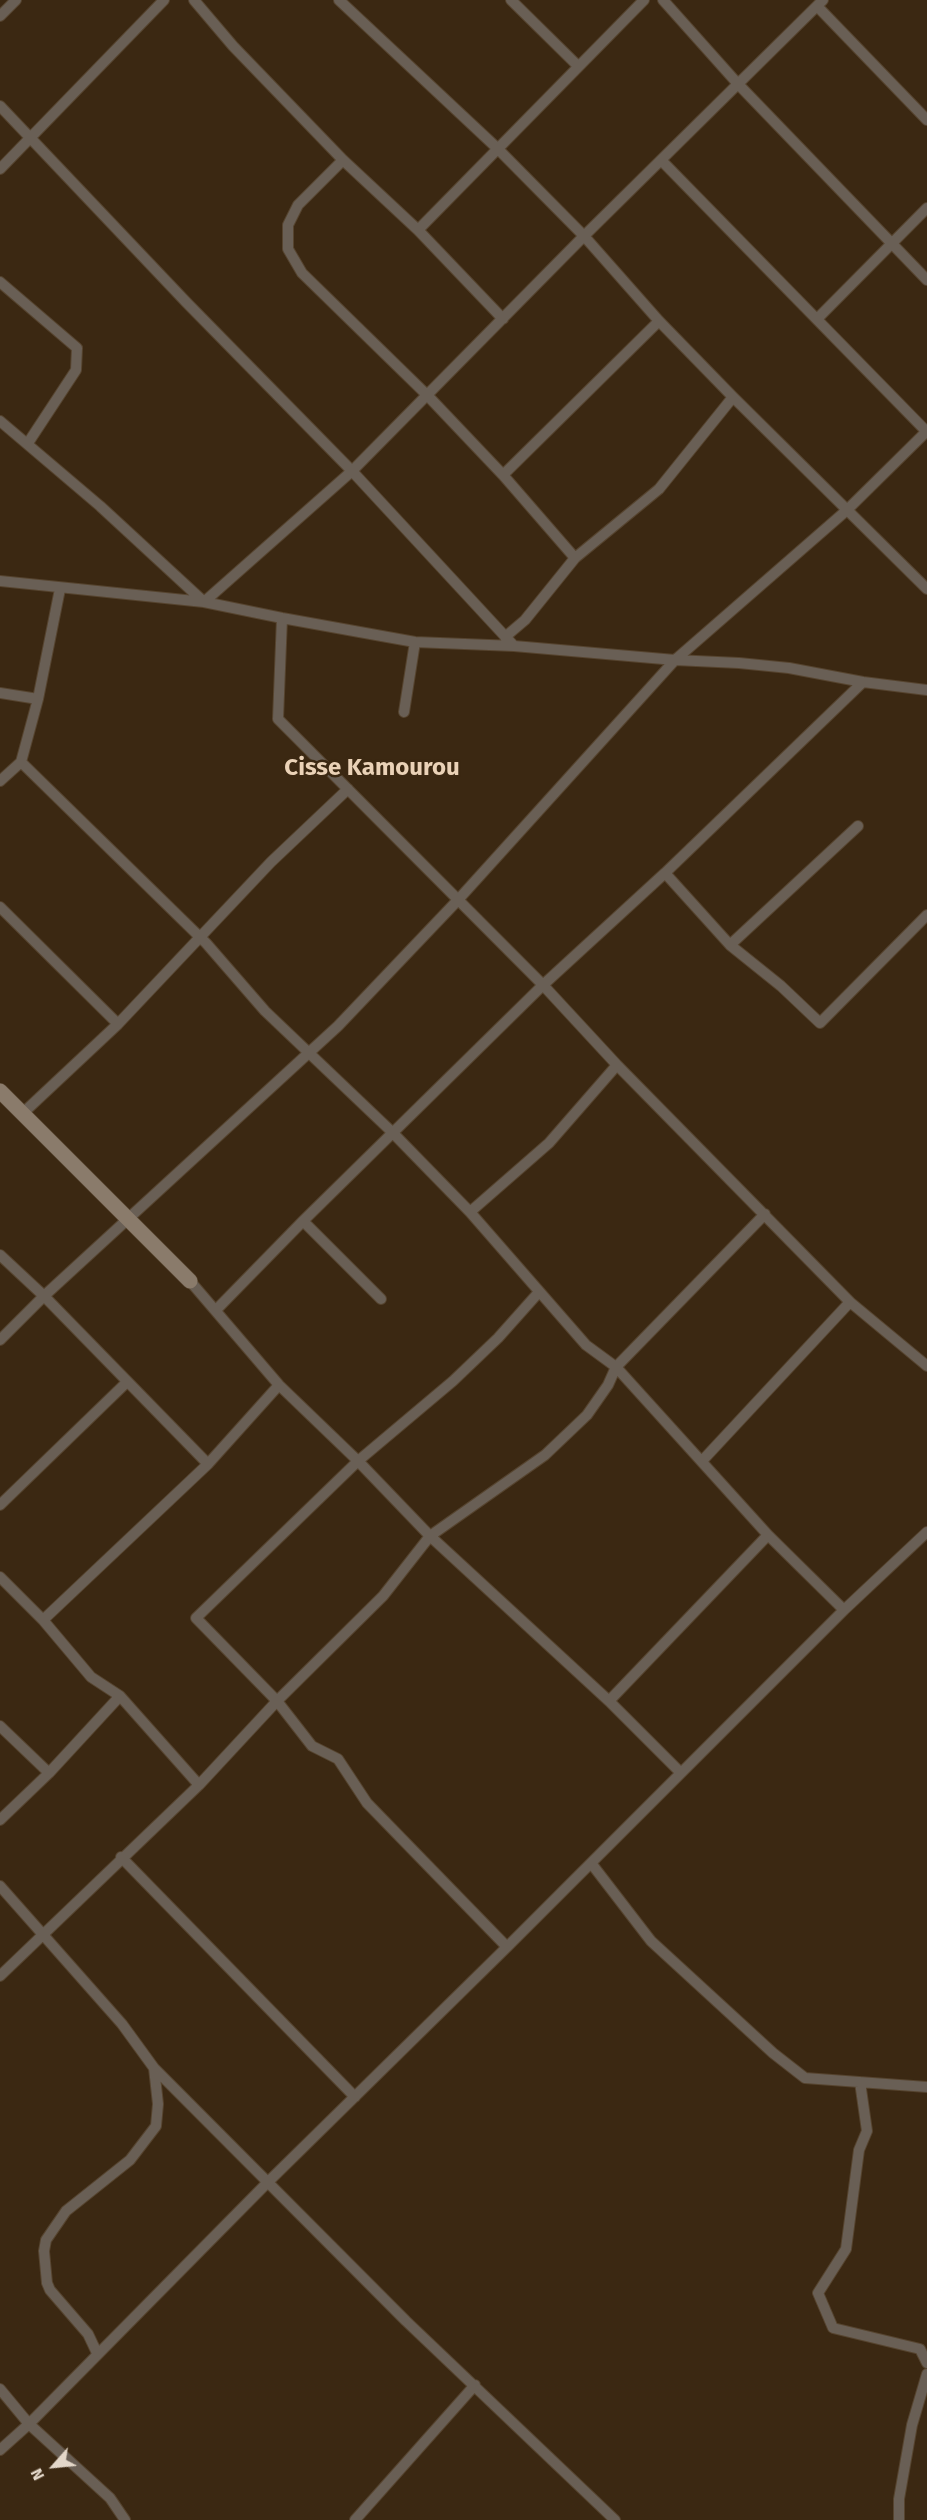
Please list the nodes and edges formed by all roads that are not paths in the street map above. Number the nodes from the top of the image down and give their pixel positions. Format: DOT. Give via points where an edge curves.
graph roads {
  1 [pos="16,0"];
  2 [pos="164,0"];
  3 [pos="194,0"];
  4 [pos="339,0"];
  5 [pos="511,0"];
  6 [pos="644,0"];
  7 [pos="663,0"];
  8 [pos="820,3"];
  9 [pos="0,16"];
  10 [pos="578,66"];
  11 [pos="738,84"];
  12 [pos="0,106"];
  13 [pos="927,120"];
  14 [pos="31,136"];
  15 [pos="497,148"];
  16 [pos="343,160"];
  17 [pos="661,160"];
  18 [pos="0,169"];
  19 [pos="927,208"];
  20 [pos="418,230"];
  21 [pos="584,236"];
  22 [pos="892,244"];
  23 [pos="927,280"];
  24 [pos="0,282"];
  25 [pos="503,319"];
  26 [pos="817,319"];
  27 [pos="659,321"];
  28 [pos="428,396"];
  29 [pos="732,397"];
  30 [pos="0,421"];
  31 [pos="927,431"];
  32 [pos="28,444"];
  33 [pos="352,471"];
  34 [pos="503,475"];
  35 [pos="847,510"];
  36 [pos="575,558"];
  37 [pos="0,582"];
  38 [pos="60,589"];
  39 [pos="927,589"];
  40 [pos="204,602"];
  41 [pos="282,618"];
  42 [pos="505,637"];
  43 [pos="415,642"];
  44 [pos="513,646"];
  45 [pos="675,660"];
  46 [pos="863,682"];
  47 [pos="927,690"];
  48 [pos="0,693"];
  49 [pos="38,699"];
  50 [pos="404,712"];
  51 [pos="21,762"];
  52 [pos="0,781"];
  53 [pos="348,789"];
  54 [pos="858,826"];
  55 [pos="664,873"];
  56 [pos="457,901"];
  57 [pos="0,907"];
  58 [pos="927,915"];
  59 [pos="199,936"];
  60 [pos="730,945"];
  61 [pos="543,985"];
  62 [pos="118,1024"];
  63 [pos="309,1052"];
  64 [pos="617,1065"];
  65 [pos="0,1091"];
  66 [pos="22,1114"];
  67 [pos="392,1132"];
  68 [pos="470,1212"];
  69 [pos="765,1214"];
  70 [pos="129,1220"];
  71 [pos="303,1221"];
  72 [pos="0,1254"];
  73 [pos="190,1281"];
  74 [pos="539,1292"];
  75 [pos="44,1296"];
  76 [pos="381,1299"];
  77 [pos="850,1302"];
  78 [pos="216,1310"];
  79 [pos="0,1340"];
  80 [pos="927,1366"];
  81 [pos="616,1367"];
  82 [pos="127,1382"];
  83 [pos="279,1385"];
  84 [pos="358,1461"];
  85 [pos="702,1461"];
  86 [pos="208,1464"];
  87 [pos="0,1504"];
  88 [pos="927,1532"];
  89 [pos="768,1535"];
  90 [pos="430,1536"];
  91 [pos="0,1577"];
  92 [pos="844,1610"];
  93 [pos="43,1620"];
  94 [pos="120,1696"];
  95 [pos="277,1701"];
  96 [pos="609,1701"];
  97 [pos="0,1726"];
  98 [pos="49,1773"];
  99 [pos="681,1773"];
  100 [pos="199,1785"];
  101 [pos="0,1820"];
  102 [pos="121,1857"];
  103 [pos="591,1863"];
  104 [pos="0,1886"];
  105 [pos="44,1935"];
  106 [pos="507,1947"];
  107 [pos="0,1976"];
  108 [pos="154,2068"];
  109 [pos="860,2082"];
  110 [pos="927,2087"];
  111 [pos="355,2097"];
  112 [pos="268,2182"];
  113 [pos="924,2350"];
  114 [pos="97,2354"];
  115 [pos="927,2363"];
  116 [pos="927,2374"];
  117 [pos="475,2385"];
  118 [pos="0,2389"];
  119 [pos="29,2424"];
  120 [pos="0,2450"];
  121 [pos="125,2520"];
  122 [pos="355,2520"];
  123 [pos="615,2520"];
  124 [pos="899,2520"];
  1 -- 9 [label="street"];
  2 -- 14 [label="street"];
  3 -- 16 [label="street"];
  4 -- 15 [label="street"];
  5 -- 10 [label="street"];
  6 -- 10 [label="street"];
  7 -- 11 [label="street"];
  8 -- 11 [label="street"];
  8 -- 13 [label="street"];
  10 -- 15 [label="street"];
  11 -- 17 [label="street"];
  11 -- 22 [label="street"];
  12 -- 14 [label="street"];
  14 -- 18 [label="street"];
  14 -- 33 [label="street"];
  15 -- 20 [label="street"];
  15 -- 21 [label="street"];
  16 -- 20 [label="street"];
  16 -- 28 [label="street" via="298,205 288,225 288,249 302,273"];
  17 -- 21 [label="street"];
  17 -- 26 [label="street"];
  19 -- 22 [label="street"];
  20 -- 25 [label="street"];
  21 -- 25 [label="street"];
  21 -- 27 [label="street"];
  22 -- 23 [label="street"];
  22 -- 26 [label="street"];
  24 -- 32 [label="street" via="77,348 76,370"];
  25 -- 28 [label="street"];
  26 -- 31 [label="street"];
  27 -- 29 [label="street"];
  27 -- 34 [label="street"];
  28 -- 33 [label="street"];
  28 -- 34 [label="street"];
  29 -- 35 [label="street"];
  29 -- 36 [label="street" via="658,489"];
  30 -- 32 [label="street"];
  31 -- 35 [label="street"];
  32 -- 40 [label="street"];
  33 -- 40 [label="street"];
  33 -- 42 [label="street"];
  34 -- 36 [label="street"];
  35 -- 39 [label="street"];
  35 -- 45 [label="street"];
  36 -- 42 [label="street" via="525,620"];
  37 -- 38 [label="street"];
  38 -- 40 [label="street"];
  38 -- 49 [label="street"];
  40 -- 41 [label="street"];
  41 -- 43 [label="street"];
  41 -- 53 [label="street" via="278,719"];
  42 -- 44 [label="street"];
  43 -- 44 [label="street"];
  43 -- 50 [label="street"];
  44 -- 45 [label="street"];
  45 -- 46 [label="street" via="789,668"];
  45 -- 56 [label="street"];
  46 -- 47 [label="street"];
  46 -- 55 [label="street"];
  48 -- 49 [label="street"];
  49 -- 51 [label="street"];
  51 -- 52 [label="street"];
  51 -- 59 [label="street"];
  53 -- 56 [label="street"];
  53 -- 59 [label="street"];
  54 -- 60 [label="street"];
  55 -- 60 [label="street"];
  55 -- 61 [label="street"];
  56 -- 61 [label="street"];
  56 -- 63 [label="street"];
  57 -- 62 [label="street"];
  58 -- 60 [label="street" via="820,1023"];
  59 -- 62 [label="street"];
  59 -- 63 [label="street" via="265,1011"];
  61 -- 64 [label="street"];
  61 -- 67 [label="street"];
  62 -- 66 [label="street"];
  63 -- 67 [label="street"];
  63 -- 70 [label="street"];
  64 -- 68 [label="street" via="549,1143"];
  64 -- 69 [label="street"];
  65 -- 66 [label="street"];
  66 -- 70 [label="street"];
  67 -- 68 [label="street"];
  67 -- 71 [label="street"];
  68 -- 74 [label="street"];
  69 -- 77 [label="street"];
  69 -- 81 [label="street"];
  70 -- 73 [label="street"];
  70 -- 75 [label="street"];
  71 -- 76 [label="street"];
  71 -- 78 [label="street"];
  72 -- 75 [label="street"];
  73 -- 78 [label="street"];
  74 -- 81 [label="street" via="586,1346"];
  74 -- 84 [label="street" via="453,1381"];
  75 -- 79 [label="street"];
  75 -- 82 [label="street"];
  77 -- 80 [label="street"];
  77 -- 85 [label="street"];
  78 -- 83 [label="street"];
  81 -- 85 [label="street"];
  81 -- 90 [label="street" via="587,1415 545,1455"];
  82 -- 86 [label="street"];
  82 -- 87 [label="street"];
  83 -- 84 [label="street"];
  83 -- 86 [label="street"];
  84 -- 90 [label="street"];
  84 -- 95 [label="street" via="196,1618"];
  85 -- 89 [label="street"];
  86 -- 93 [label="street"];
  88 -- 92 [label="street"];
  89 -- 92 [label="street"];
  89 -- 96 [label="street"];
  90 -- 95 [label="street" via="383,1596"];
  90 -- 96 [label="street"];
  91 -- 93 [label="street"];
  92 -- 99 [label="street"];
  93 -- 94 [label="street" via="92,1677"];
  94 -- 98 [label="street"];
  94 -- 100 [label="street"];
  95 -- 100 [label="street"];
  95 -- 106 [label="street" via="312,1746 338,1759 367,1803"];
  96 -- 99 [label="street"];
  97 -- 98 [label="street"];
  98 -- 101 [label="street"];
  99 -- 103 [label="street"];
  100 -- 102 [label="street"];
  102 -- 105 [label="street"];
  102 -- 111 [label="street"];
  103 -- 106 [label="street"];
  103 -- 109 [label="street" via="651,1941 773,2053 805,2078"];
  104 -- 105 [label="street"];
  105 -- 107 [label="street"];
  105 -- 108 [label="street" via="122,2024"];
  106 -- 111 [label="street"];
  108 -- 112 [label="street"];
  108 -- 114 [label="street" via="156,2126 130,2160 66,2211 46,2240 50,2290 88,2334"];
  109 -- 110 [label="street"];
  109 -- 113 [label="street" via="867,2131 859,2150 846,2248 818,2293 833,2328"];
  111 -- 112 [label="street"];
  112 -- 114 [label="street"];
  112 -- 117 [label="street"];
  113 -- 115 [label="street"];
  114 -- 119 [label="street"];
  116 -- 124 [label="street" via="912,2425"];
  117 -- 122 [label="street"];
  117 -- 123 [label="street"];
  118 -- 119 [label="street"];
  119 -- 120 [label="street"];
  119 -- 121 [label="street" via="110,2499"];
}
